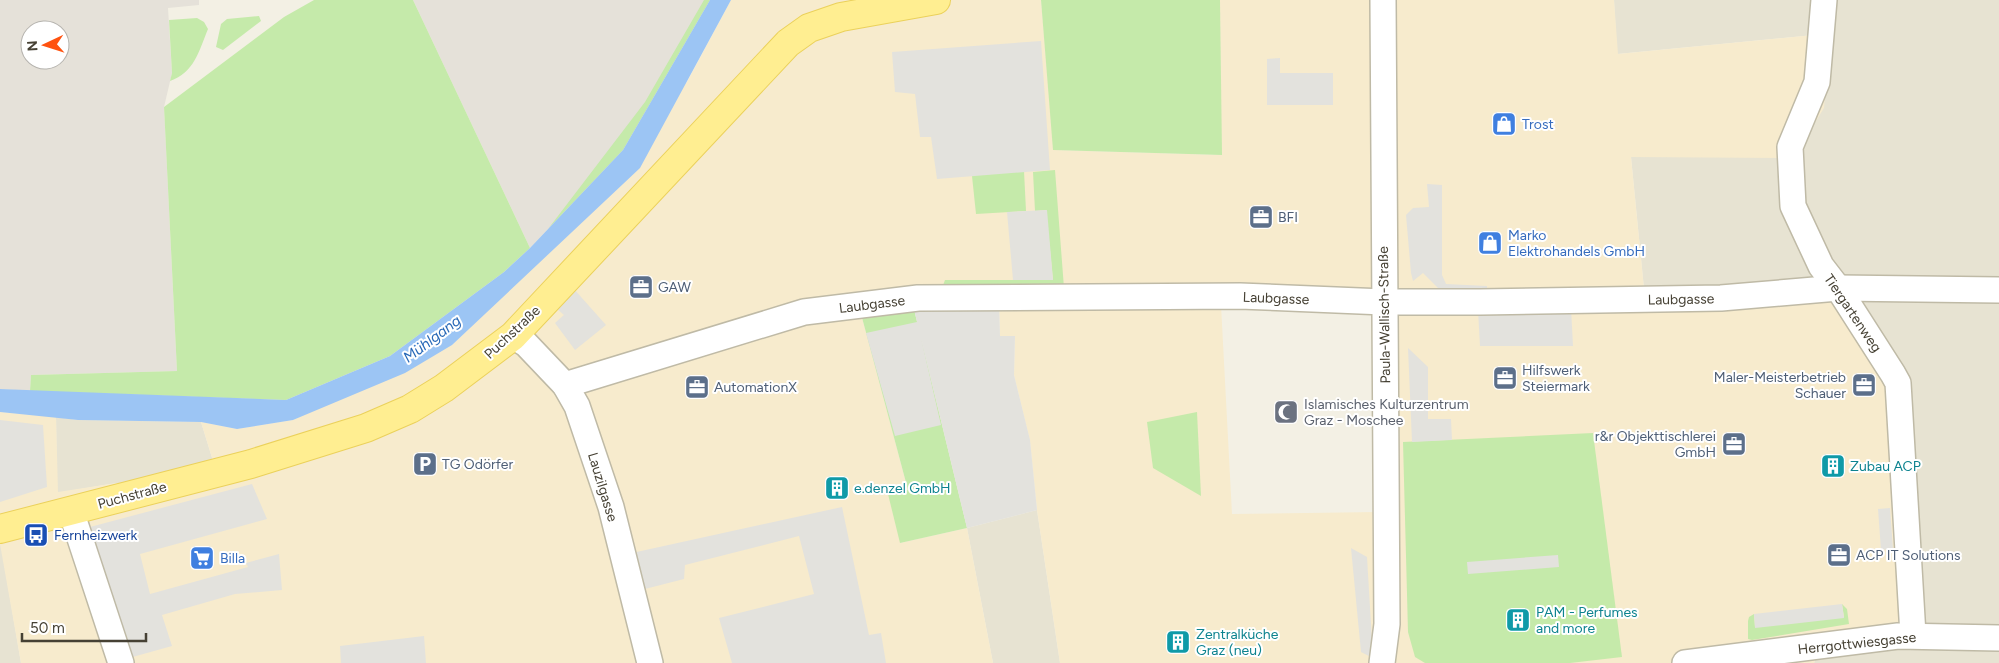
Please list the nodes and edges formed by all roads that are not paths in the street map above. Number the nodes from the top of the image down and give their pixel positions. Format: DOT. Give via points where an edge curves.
graph roads {
  1 [pos="936,0"];
  2 [pos="1383,0"];
  3 [pos="1824,0"];
  4 [pos="1838,288"];
  5 [pos="1999,290"];
  6 [pos="1384,302"];
  7 [pos="513,336"];
  8 [pos="565,384"];
  9 [pos="71,511"];
  10 [pos="0,529"];
  11 [pos="1913,635"];
  12 [pos="1999,638"];
  13 [pos="1823,655"];
  14 [pos="1386,662"];
  15 [pos="121,663"];
  16 [pos="650,663"];
  17 [pos="1685,663"];
  1 -- 7 [label="main road, Puchstraße" via="841,17 810,28 788,43"];
  2 -- 6 [label="street, Paula-Wallisch-Straße"];
  3 -- 4 [label="street, Tiergartenweg" via="1817,82 1790,147 1791,169 1794,206 1821,266"];
  4 -- 5 [label="street, Laubgasse"];
  4 -- 6 [label="street, Laubgasse" via="1721,298"];
  4 -- 11 [label="street, Tiergartenweg" via="1898,386"];
  6 -- 8 [label="street, Laubgasse" via="1240,296 918,298 804,312"];
  6 -- 14 [label="street, Paula-Wallisch-Straße"];
  7 -- 8 [label="street, Lauzilgasse" via="526,344"];
  7 -- 9 [label="main road, Puchstraße" via="444,388 410,409 366,428 251,464"];
  8 -- 16 [label="street, Lauzilgasse" via="577,406 611,507"];
  9 -- 10 [label="main road, Puchstraße"];
  9 -- 15 [label="street"];
  11 -- 12 [label="street, Herrgottwiesgasse"];
  11 -- 13 [label="street, Herrgottwiesgasse"];
  13 -- 17 [label="street, Herrgottwiesgasse"];
}
